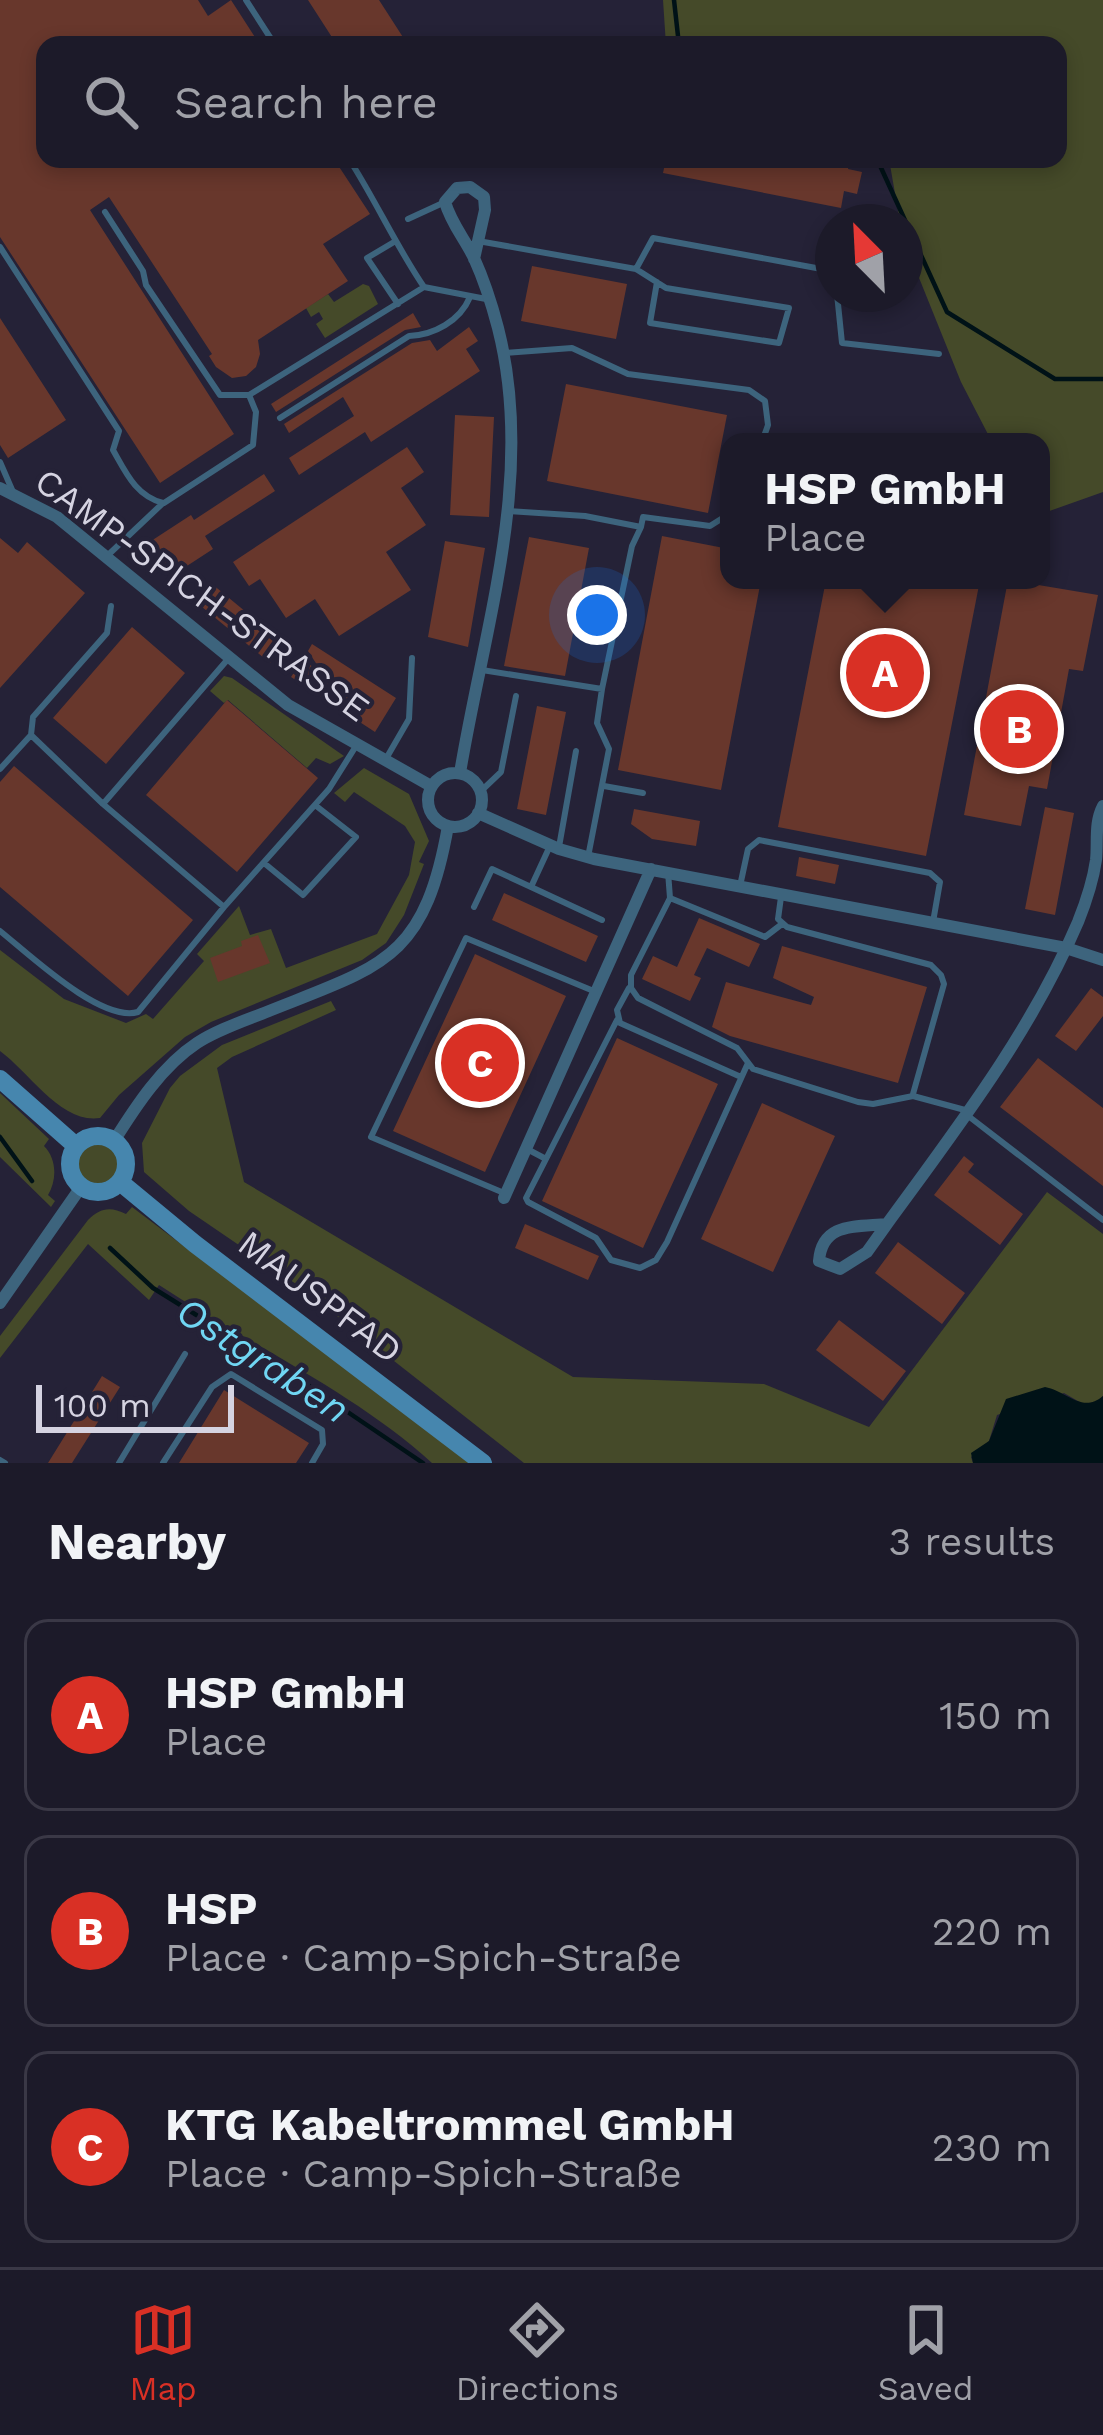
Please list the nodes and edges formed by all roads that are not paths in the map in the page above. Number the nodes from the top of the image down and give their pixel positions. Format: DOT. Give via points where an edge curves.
graph roads {
  1 [pos="246,0"];
  2 [pos="269,36"];
  3 [pos="355,168"];
  4 [pos="445,202"];
  5 [pos="105,212"];
  6 [pos="408,219"];
  7 [pos="478,241"];
  8 [pos="394,242"];
  9 [pos="0,248"];
  10 [pos="474,259"];
  11 [pos="815,268"];
  12 [pos="636,269"];
  13 [pos="657,282"];
  14 [pos="424,287"];
  15 [pos="470,297"];
  16 [pos="489,299"];
  17 [pos="398,304"];
  18 [pos="839,312"];
  19 [pos="504,353"];
  20 [pos="939,354"];
  21 [pos="249,394"];
  22 [pos="280,418"];
  23 [pos="765,433"];
  24 [pos="0,462"];
  25 [pos="7,490"];
  26 [pos="163,503"];
  27 [pos="508,512"];
  28 [pos="720,520"];
  29 [pos="641,526"];
  30 [pos="107,556"];
  31 [pos="111,606"];
  32 [pos="412,658"];
  33 [pos="228,659"];
  34 [pos="479,669"];
  35 [pos="602,688"];
  36 [pos="516,696"];
  37 [pos="31,735"];
  38 [pos="356,746"];
  39 [pos="576,751"];
  40 [pos="386,760"];
  41 [pos="0,769"];
  42 [pos="460,773"];
  43 [pos="431,786"];
  44 [pos="604,786"];
  45 [pos="480,792"];
  46 [pos="643,793"];
  47 [pos="103,804"];
  48 [pos="316,805"];
  49 [pos="1103,806"];
  50 [pos="478,813"];
  51 [pos="448,826"];
  52 [pos="1100,839"];
  53 [pos="554,847"];
  54 [pos="587,857"];
  55 [pos="264,863"];
  56 [pos="651,868"];
  57 [pos="668,872"];
  58 [pos="740,886"];
  59 [pos="532,887"];
  60 [pos="782,894"];
  61 [pos="670,898"];
  62 [pos="224,907"];
  63 [pos="474,907"];
  64 [pos="602,920"];
  65 [pos="933,922"];
  66 [pos="782,924"];
  67 [pos="0,931"];
  68 [pos="1066,948"];
  69 [pos="1103,960"];
  70 [pos="631,985"];
  71 [pos="596,992"];
  72 [pos="617,1020"];
  73 [pos="748,1063"];
  74 [pos="741,1077"];
  75 [pos="0,1079"];
  76 [pos="913,1096"];
  77 [pos="968,1113"];
  78 [pos="114,1141"];
  79 [pos="76,1146"];
  80 [pos="527,1149"];
  81 [pos="546,1159"];
  82 [pos="120,1182"];
  83 [pos="81,1187"];
  84 [pos="505,1196"];
  85 [pos="1103,1220"];
  86 [pos="887,1224"];
  87 [pos="0,1303"];
  88 [pos="185,1354"];
  89 [pos="119,1463"];
  90 [pos="163,1463"];
  91 [pos="312,1463"];
  92 [pos="483,1463"];
  1 -- 2 [label="lane"];
  3 -- 8 [label="lane"];
  4 -- 6 [label="lane"];
  4 -- 7 [label="street" via="457,188 484,197"];
  4 -- 10 [label="street"];
  5 -- 21 [label="lane" via="220,395"];
  7 -- 10 [label="street"];
  7 -- 12 [label="lane"];
  8 -- 14 [label="lane"];
  8 -- 17 [label="lane" via="368,258"];
  9 -- 26 [label="lane" via="119,431 113,450 133,485"];
  10 -- 16 [label="street"];
  11 -- 12 [label="lane" via="653,238"];
  12 -- 13 [label="lane"];
  13 -- 13 [label="lane" via="789,308 779,343 650,323"];
  14 -- 15 [label="lane"];
  14 -- 17 [label="lane"];
  15 -- 16 [label="lane"];
  15 -- 22 [label="lane" via="464,311 427,336 409,336"];
  16 -- 19 [label="street"];
  17 -- 21 [label="lane"];
  18 -- 20 [label="lane" via="842,343"];
  19 -- 23 [label="lane" via="572,348 628,374 749,390 765,401"];
  19 -- 27 [label="street" via="513,436"];
  21 -- 26 [label="lane" via="253,446"];
  24 -- 25 [label="lane"];
  25 -- 30 [label="street, CAMP-SPICH-STRASSE"];
  26 -- 30 [label="lane"];
  27 -- 29 [label="lane"];
  27 -- 34 [label="street"];
  28 -- 29 [label="lane" via="710,526 643,517"];
  29 -- 35 [label="lane"];
  30 -- 33 [label="street, CAMP-SPICH-STRASSE"];
  31 -- 37 [label="lane" via="107,633 33,716"];
  32 -- 40 [label="lane" via="409,719"];
  33 -- 38 [label="street, CAMP-SPICH-STRASSE"];
  33 -- 47 [label="lane"];
  34 -- 35 [label="lane"];
  34 -- 42 [label="street"];
  35 -- 44 [label="lane"];
  36 -- 45 [label="lane" via="501,772"];
  37 -- 41 [label="lane"];
  37 -- 47 [label="lane"];
  38 -- 40 [label="street, CAMP-SPICH-STRASSE"];
  38 -- 48 [label="lane"];
  39 -- 53 [label="lane"];
  40 -- 43 [label="street, CAMP-SPICH-STRASSE"];
  42 -- 43 [label="street"];
  42 -- 45 [label="street"];
  43 -- 51 [label="street" via="430,810"];
  44 -- 46 [label="lane"];
  44 -- 54 [label="lane"];
  45 -- 50 [label="street"];
  47 -- 62 [label="lane"];
  48 -- 55 [label="lane"];
  48 -- 55 [label="lane" via="356,837 303,895"];
  49 -- 52 [label="street"];
  50 -- 51 [label="street"];
  50 -- 53 [label="street"];
  51 -- 78 [label="street" via="425,911 391,956 193,1046"];
  52 -- 68 [label="street"];
  53 -- 54 [label="street"];
  53 -- 59 [label="lane"];
  54 -- 56 [label="street"];
  55 -- 62 [label="lane"];
  56 -- 57 [label="street"];
  56 -- 71 [label="street"];
  57 -- 58 [label="street"];
  57 -- 61 [label="lane"];
  58 -- 60 [label="street"];
  58 -- 65 [label="lane" via="748,849 759,840 936,875"];
  59 -- 63 [label="lane" via="492,869"];
  59 -- 64 [label="lane"];
  60 -- 65 [label="street"];
  60 -- 66 [label="lane"];
  61 -- 66 [label="lane" via="765,937"];
  61 -- 70 [label="lane"];
  62 -- 67 [label="lane" via="129,1015 68,985"];
  65 -- 68 [label="street"];
  66 -- 76 [label="lane" via="937,968 944,984"];
  68 -- 69 [label="street"];
  68 -- 77 [label="street"];
  70 -- 72 [label="lane"];
  70 -- 73 [label="lane" via="638,998 737,1048"];
  71 -- 80 [label="street"];
  71 -- 84 [label="lane" via="466,938 371,1138"];
  72 -- 74 [label="lane"];
  72 -- 81 [label="lane"];
  73 -- 74 [label="lane"];
  73 -- 76 [label="lane" via="858,1102"];
  74 -- 81 [label="lane" via="667,1242 640,1268 611,1260 596,1238 528,1202"];
  75 -- 79 [label="street"];
  76 -- 77 [label="lane"];
  77 -- 85 [label="lane"];
  77 -- 86 [label="street"];
  78 -- 79 [label="street" via="90,1137"];
  78 -- 82 [label="street" via="125,1156"];
  79 -- 83 [label="street" via="70,1168"];
  80 -- 81 [label="lane"];
  80 -- 84 [label="street"];
  82 -- 83 [label="street" via="106,1191"];
  82 -- 92 [label="street, MAUSPFAD"];
  83 -- 87 [label="street"];
  86 -- 86 [label="street" via="840,1227 820,1246 819,1261 840,1269 854,1263"];
  88 -- 89 [label="lane"];
  90 -- 91 [label="lane" via="212,1387 231,1374 322,1430"];
}
